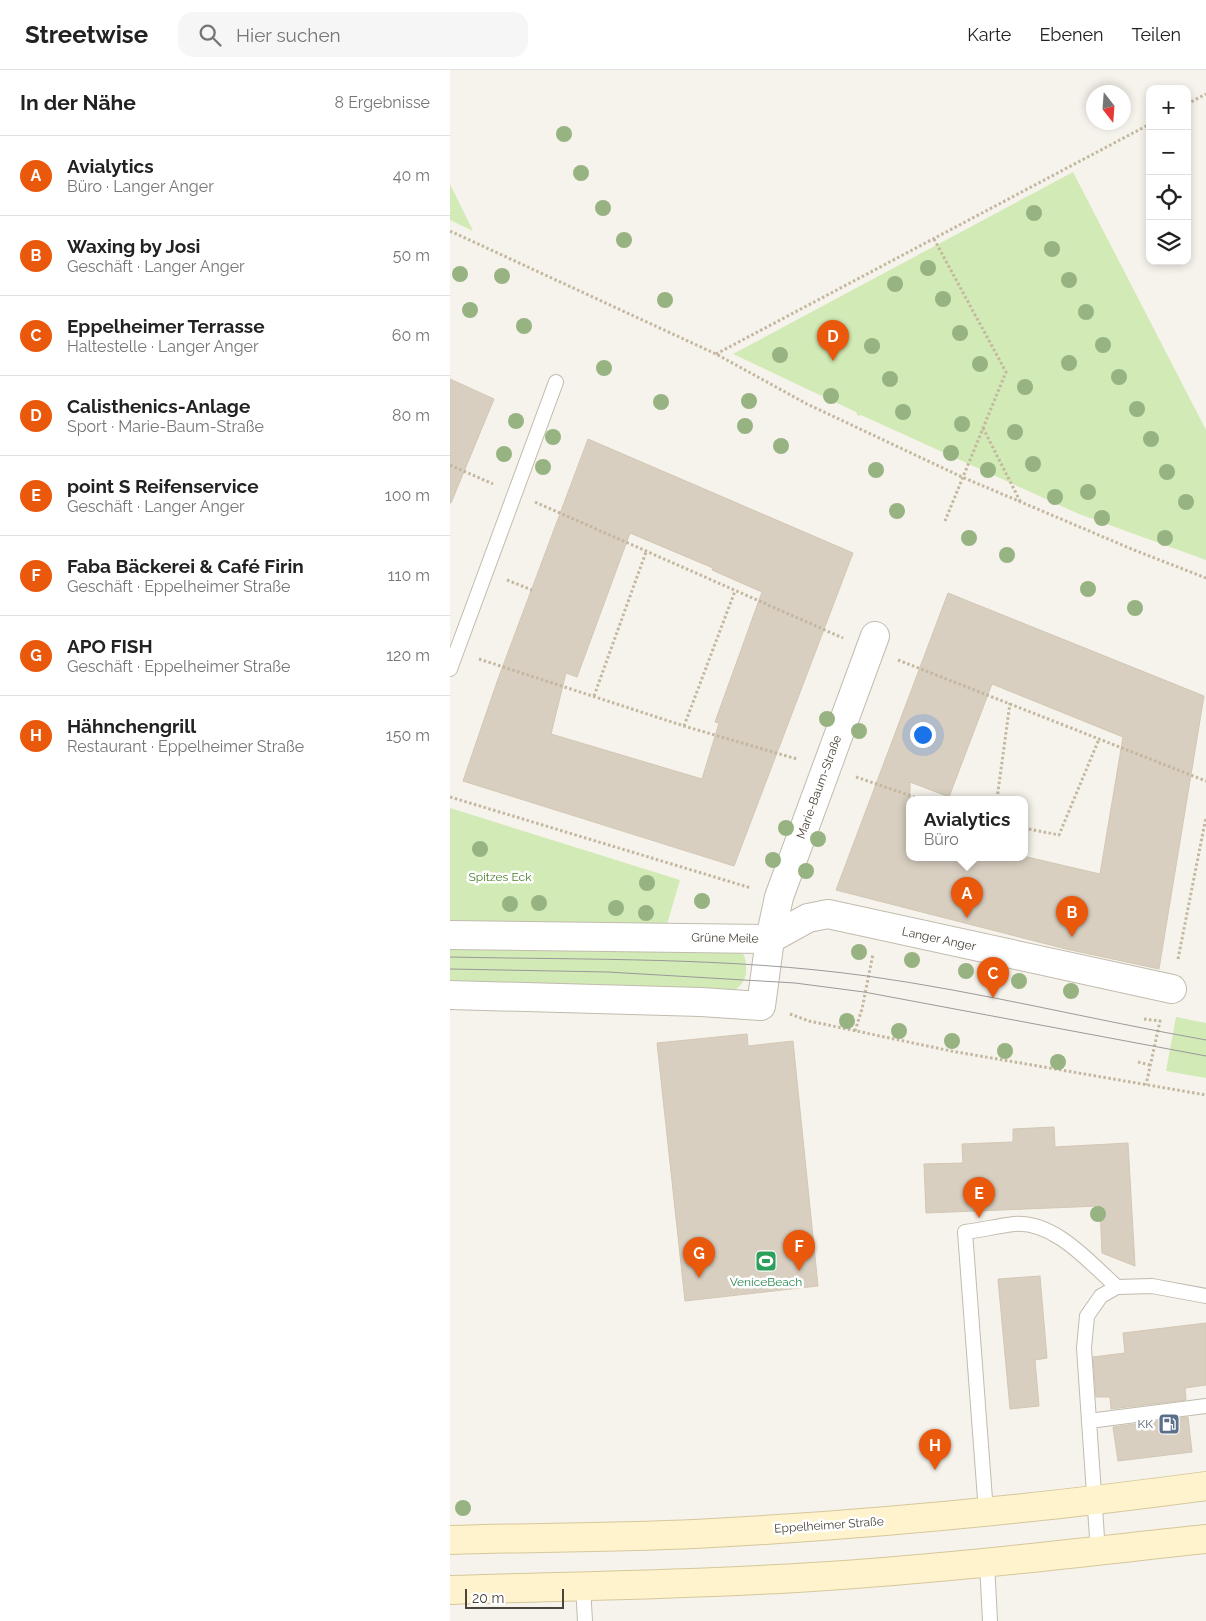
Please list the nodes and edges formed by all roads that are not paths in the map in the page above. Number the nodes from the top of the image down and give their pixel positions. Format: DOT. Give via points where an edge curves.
graph roads {
  1 [pos="556,382"];
  2 [pos="873,643"];
  3 [pos="450,668"];
  4 [pos="450,935"];
  5 [pos="770,939"];
  6 [pos="1172,989"];
  7 [pos="450,995"];
  8 [pos="1117,1287"];
  9 [pos="1206,1296"];
  10 [pos="1206,1406"];
  11 [pos="1089,1421"];
  12 [pos="1206,1486"];
  13 [pos="1094,1501"];
  14 [pos="986,1512"];
  15 [pos="1206,1539"];
  16 [pos="450,1540"];
  17 [pos="1098,1552"];
  18 [pos="987,1563"];
  19 [pos="583,1586"];
  20 [pos="450,1590"];
  21 [pos="585,1621"];
  22 [pos="990,1621"];
  1 -- 3 [label="lane"];
  2 -- 5 [label="street, Marie-Baum-Straße" via="779,896"];
  4 -- 5 [label="street, Grüne Meile"];
  5 -- 6 [label="street, Langer Anger" via="808,918 828,914"];
  5 -- 7 [label="street, Grüne Meile" via="761,1006"];
  8 -- 9 [label="lane" via="1152,1286"];
  8 -- 11 [label="lane" via="1101,1296 1087,1316 1084,1348"];
  8 -- 14 [label="lane" via="1054,1235 1037,1227 1016,1224 964,1232"];
  10 -- 11 [label="lane"];
  11 -- 13 [label="lane"];
  12 -- 13 [label="main road, Eppelheimer Straße"];
  13 -- 14 [label="main road, Eppelheimer Straße"];
  13 -- 17 [label="lane"];
  14 -- 16 [label="main road, Eppelheimer Straße" via="712,1533"];
  15 -- 17 [label="main road"];
  17 -- 18 [label="main road"];
  18 -- 19 [label="main road" via="776,1579"];
  18 -- 22 [label="lane"];
  19 -- 20 [label="main road"];
  19 -- 21 [label="lane"];
}
